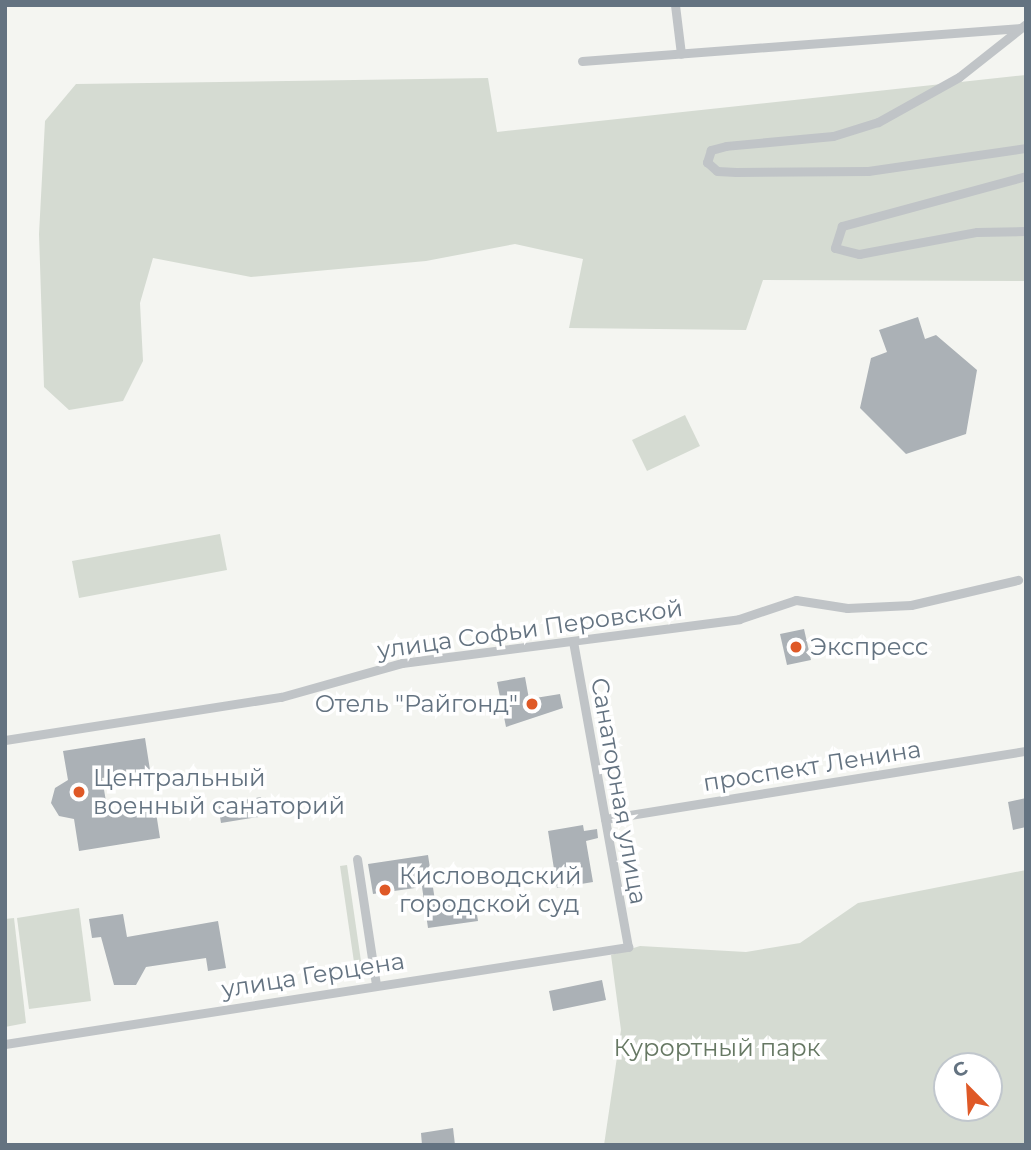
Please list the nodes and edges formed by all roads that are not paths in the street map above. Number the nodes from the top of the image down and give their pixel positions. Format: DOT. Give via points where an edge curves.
graph roads {
  1 [pos="675,5"];
  2 [pos="1024,26"];
  3 [pos="681,54"];
  4 [pos="582,61"];
  5 [pos="1026,148"];
  6 [pos="1026,176"];
  7 [pos="1026,231"];
  8 [pos="1018,580"];
  9 [pos="573,641"];
  10 [pos="5,740"];
  11 [pos="1026,751"];
  12 [pos="605,819"];
  13 [pos="357,859"];
  14 [pos="628,947"];
  15 [pos="376,985"];
  16 [pos="5,1044"];
  1 -- 3 [label="street"];
  2 -- 3 [label="street"];
  2 -- 5 [label="street" via="959,78 878,122 833,136 726,146 710,150 707,162 717,171 737,173 868,171"];
  3 -- 4 [label="street"];
  6 -- 7 [label="street" via="842,226 835,248 859,254 977,232"];
  8 -- 9 [label="street, улица Софьи Перовской" via="911,605 848,608 796,600 739,619"];
  9 -- 10 [label="street, улица Софьи Перовской" via="402,663 281,697"];
  9 -- 12 [label="street, Санаторная улица"];
  11 -- 12 [label="street, проспект Ленина"];
  12 -- 14 [label="street, Санаторная улица"];
  13 -- 15 [label="street"];
  14 -- 15 [label="street, улица Герцена"];
  15 -- 16 [label="street, улица Герцена"];
}
